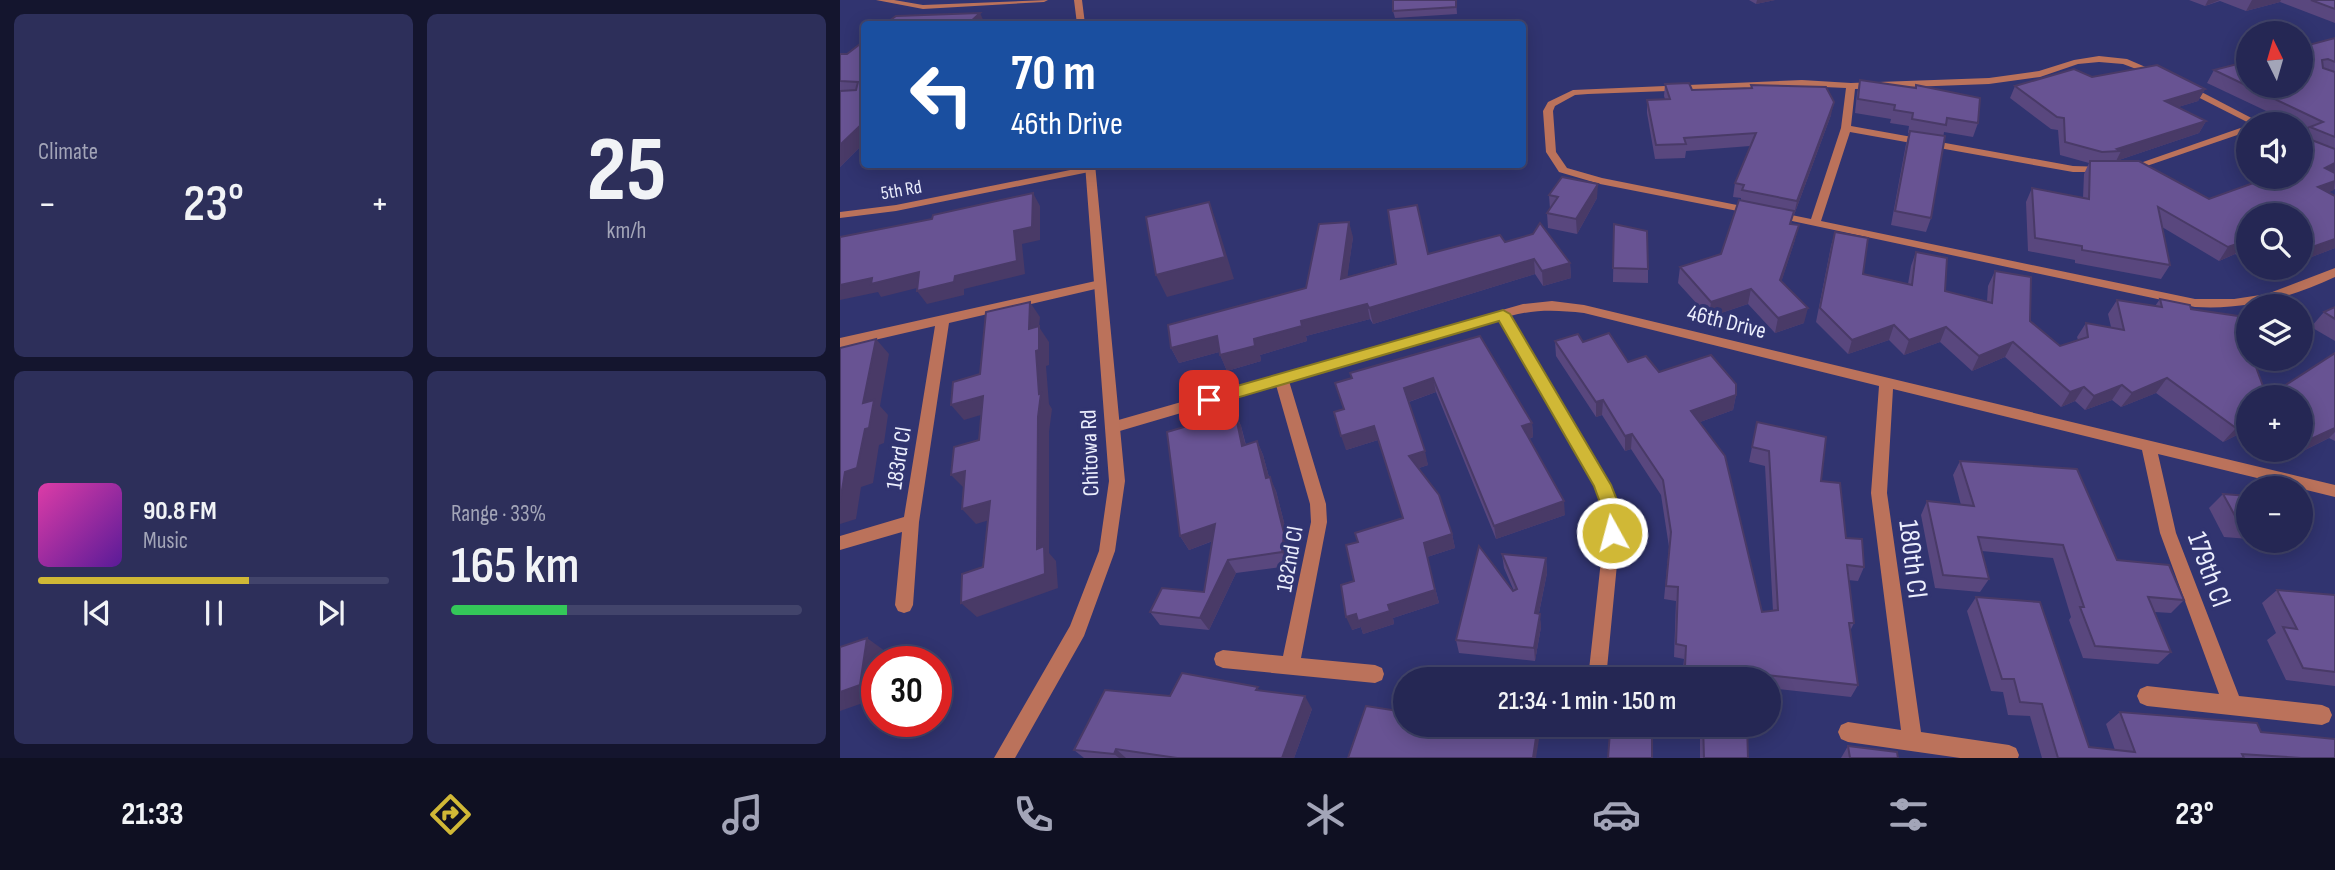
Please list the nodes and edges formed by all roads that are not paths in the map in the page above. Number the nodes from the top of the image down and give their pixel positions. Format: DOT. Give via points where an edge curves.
graph roads {
  1 [pos="880,0"];
  2 [pos="1044,0"];
  3 [pos="1078,0"];
  4 [pos="1081,21"];
  5 [pos="1851,86"];
  6 [pos="2236,113"];
  7 [pos="1846,128"];
  8 [pos="2236,133"];
  9 [pos="1085,168"];
  10 [pos="1090,168"];
  11 [pos="840,215"];
  12 [pos="1815,223"];
  13 [pos="2335,272"];
  14 [pos="1100,284"];
  15 [pos="1503,314"];
  16 [pos="943,319"];
  17 [pos="840,343"];
  18 [pos="1281,379"];
  19 [pos="1886,383"];
  20 [pos="1113,428"];
  21 [pos="2149,447"];
  22 [pos="2335,491"];
  23 [pos="911,522"];
  24 [pos="840,543"];
  25 [pos="904,605"];
  26 [pos="1223,659"];
  27 [pos="1290,667"];
  28 [pos="1598,667"];
  29 [pos="1375,674"];
  30 [pos="2147,696"];
  31 [pos="2233,706"];
  32 [pos="2322,715"];
  33 [pos="1848,732"];
  34 [pos="1912,741"];
  35 [pos="2009,755"];
  36 [pos="1004,758"];
  1 -- 2 [label="street" via="923,8"];
  3 -- 4 [label="street"];
  5 -- 6 [label="street" via="2004,80 2077,62 2114,60 2151,71"];
  5 -- 7 [label="street"];
  5 -- 12 [label="street" via="1810,83 1588,91 1561,98 1548,111 1551,152 1563,170"];
  7 -- 8 [label="street" via="2095,170 2132,169"];
  7 -- 12 [label="street"];
  9 -- 11 [label="street, 5th Rd" via="896,208"];
  10 -- 14 [label="street, Chitowa Rd"];
  12 -- 13 [label="street" via="2227,306 2287,295"];
  14 -- 16 [label="street"];
  14 -- 20 [label="street, Chitowa Rd"];
  15 -- 18 [label="street, 46th Drive"];
  15 -- 19 [label="street, 46th Drive" via="1552,305 1584,309"];
  15 -- 28 [label="street" via="1611,508"];
  16 -- 17 [label="street"];
  16 -- 23 [label="street, 183rd Cl"];
  18 -- 20 [label="street, 46th Drive"];
  18 -- 27 [label="street, 182nd Cl" via="1318,504 1319,522"];
  19 -- 21 [label="street, 46th Drive"];
  19 -- 34 [label="street, 180th Cl" via="1879,493"];
  20 -- 36 [label="street, Chitowa Rd" via="1118,481 1107,551 1078,630"];
  21 -- 22 [label="street, 46th Drive"];
  21 -- 31 [label="street, 179th Cl" via="2168,533"];
  23 -- 24 [label="street"];
  23 -- 25 [label="street, 183rd Cl"];
  26 -- 27 [label="street"];
  27 -- 29 [label="street"];
  30 -- 31 [label="street"];
  31 -- 32 [label="street"];
  33 -- 34 [label="street"];
  34 -- 35 [label="street"];
}
